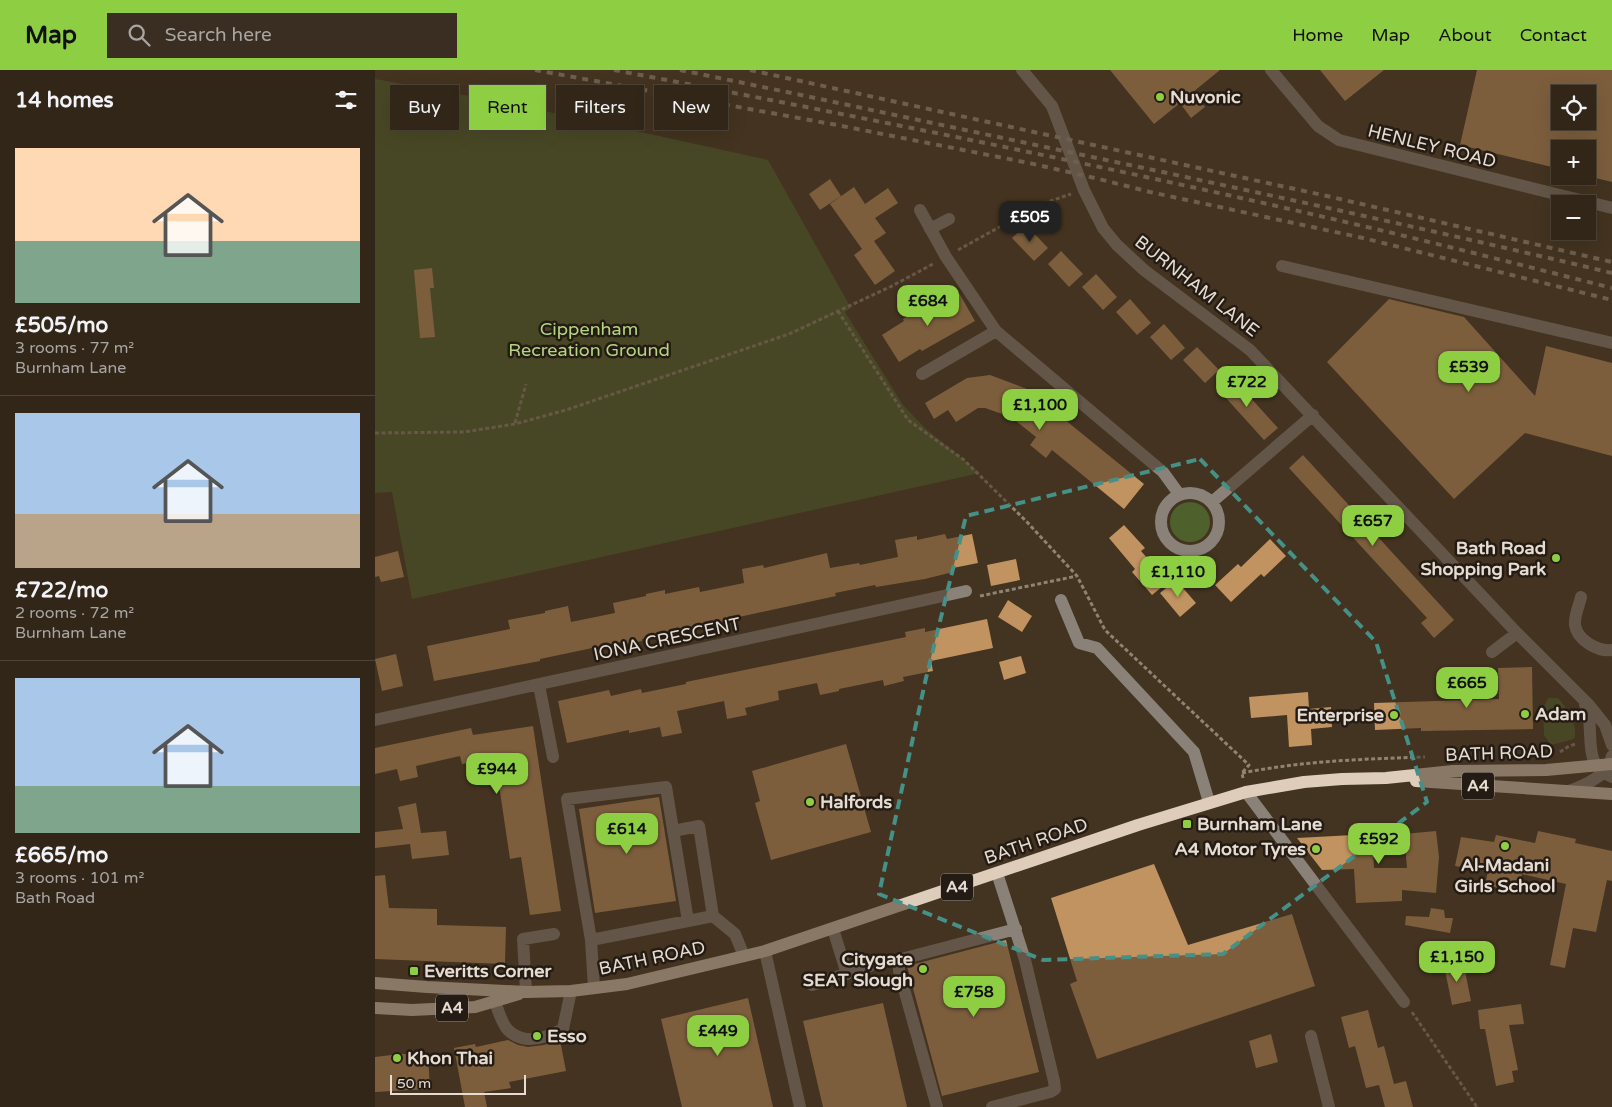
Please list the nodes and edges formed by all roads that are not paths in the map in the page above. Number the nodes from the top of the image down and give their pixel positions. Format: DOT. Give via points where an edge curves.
graph roads {
  1 [pos="1022,70"];
  2 [pos="1271,70"];
  3 [pos="1612,208"];
  4 [pos="920,210"];
  5 [pos="949,219"];
  6 [pos="930,229"];
  7 [pos="1282,266"];
  8 [pos="996,331"];
  9 [pos="1612,342"];
  10 [pos="922,374"];
  11 [pos="1313,415"];
  12 [pos="1179,494"];
  13 [pos="1212,502"];
  14 [pos="966,591"];
  15 [pos="1581,597"];
  16 [pos="1061,600"];
  17 [pos="1517,633"];
  18 [pos="1612,650"];
  19 [pos="1493,652"];
  20 [pos="539,685"];
  21 [pos="1580,695"];
  22 [pos="375,720"];
  23 [pos="1591,743"];
  24 [pos="1612,745"];
  25 [pos="553,757"];
  26 [pos="1607,767"];
  27 [pos="1568,768"];
  28 [pos="1386,778"];
  29 [pos="1569,791"];
  30 [pos="1246,792"];
  31 [pos="1612,794"];
  32 [pos="1209,802"];
  33 [pos="673,830"];
  34 [pos="997,874"];
  35 [pos="713,916"];
  36 [pos="688,921"];
  37 [pos="833,929"];
  38 [pos="1016,929"];
  39 [pos="554,934"];
  40 [pos="591,940"];
  41 [pos="765,951"];
  42 [pos="744,956"];
  43 [pos="870,966"];
  44 [pos="847,974"];
  45 [pos="375,983"];
  46 [pos="811,986"];
  47 [pos="594,988"];
  48 [pos="571,991"];
  49 [pos="526,992"];
  50 [pos="495,1002"];
  51 [pos="1404,1002"];
  52 [pos="375,1008"];
  53 [pos="1311,1036"];
  54 [pos="800,1107"];
  55 [pos="937,1107"];
  56 [pos="992,1107"];
  57 [pos="1329,1107"];
  1 -- 11 [label="street, BURNHAM LANE" via="1052,106 1084,190 1103,228 1117,245 1144,270 1250,350"];
  2 -- 3 [label="street, HENLEY ROAD" via="1318,126 1339,140"];
  4 -- 6 [label="street"];
  5 -- 6 [label="street"];
  6 -- 8 [label="street"];
  7 -- 9 [label="street"];
  8 -- 10 [label="street"];
  8 -- 12 [label="street" via="1163,472"];
  11 -- 13 [label="street"];
  11 -- 17 [label="street, BURNHAM LANE"];
  12 -- 13 [label="street" via="1191,492"];
  12 -- 13 [label="street" via="1169,500 1160,521 1168,542 1188,551 1209,544 1216,534 1218,512"];
  14 -- 20 [label="street, IONA CRESCENT"];
  15 -- 18 [label="street" via="1575,619 1579,634 1598,649"];
  16 -- 32 [label="street" via="1079,643 1097,648 1194,752"];
  17 -- 19 [label="street"];
  17 -- 21 [label="street, BURNHAM LANE"];
  20 -- 22 [label="street, IONA CRESCENT"];
  20 -- 25 [label="street"];
  21 -- 23 [label="street" via="1589,719"];
  21 -- 24 [label="street, BURNHAM LANE" via="1605,725"];
  23 -- 26 [label="street"];
  23 -- 27 [label="street" via="1579,762"];
  26 -- 27 [label="main road, BATH ROAD / A4"];
  26 -- 29 [label="street" via="1582,786"];
  27 -- 28 [label="main road, BATH ROAD / A4"];
  28 -- 29 [label="main road, BATH ROAD / A4"];
  28 -- 30 [label="main road, BATH ROAD / A4" via="1305,782"];
  29 -- 31 [label="main road, BATH ROAD / A4"];
  30 -- 32 [label="main road, BATH ROAD / A4"];
  30 -- 51 [label="street"];
  32 -- 34 [label="main road, BATH ROAD / A4"];
  33 -- 35 [label="street" via="699,826"];
  33 -- 36 [label="street"];
  33 -- 40 [label="street" via="666,787 567,799"];
  34 -- 37 [label="main road, BATH ROAD / A4"];
  34 -- 38 [label="street"];
  35 -- 36 [label="street"];
  35 -- 42 [label="street" via="735,934"];
  36 -- 40 [label="street"];
  37 -- 41 [label="main road, BATH ROAD / A4"];
  37 -- 44 [label="street"];
  38 -- 55 [label="street" via="899,962"];
  38 -- 56 [label="street" via="1055,1089"];
  39 -- 49 [label="street" via="523,939"];
  40 -- 47 [label="street"];
  41 -- 42 [label="main road, BATH ROAD / A4"];
  41 -- 54 [label="street"];
  42 -- 47 [label="main road, BATH ROAD / A4" via="627,984"];
  43 -- 44 [label="street"];
  44 -- 46 [label="street"];
  45 -- 49 [label="main road, BATH ROAD / A4"];
  47 -- 48 [label="main road, BATH ROAD / A4"];
  48 -- 49 [label="main road, BATH ROAD / A4"];
  48 -- 50 [label="street" via="563,1029 548,1037 526,1040 507,1030"];
  49 -- 50 [label="main road, BATH ROAD / A4"];
  50 -- 52 [label="main road, BATH ROAD / A4" via="475,1007"];
  53 -- 57 [label="street"];
}
